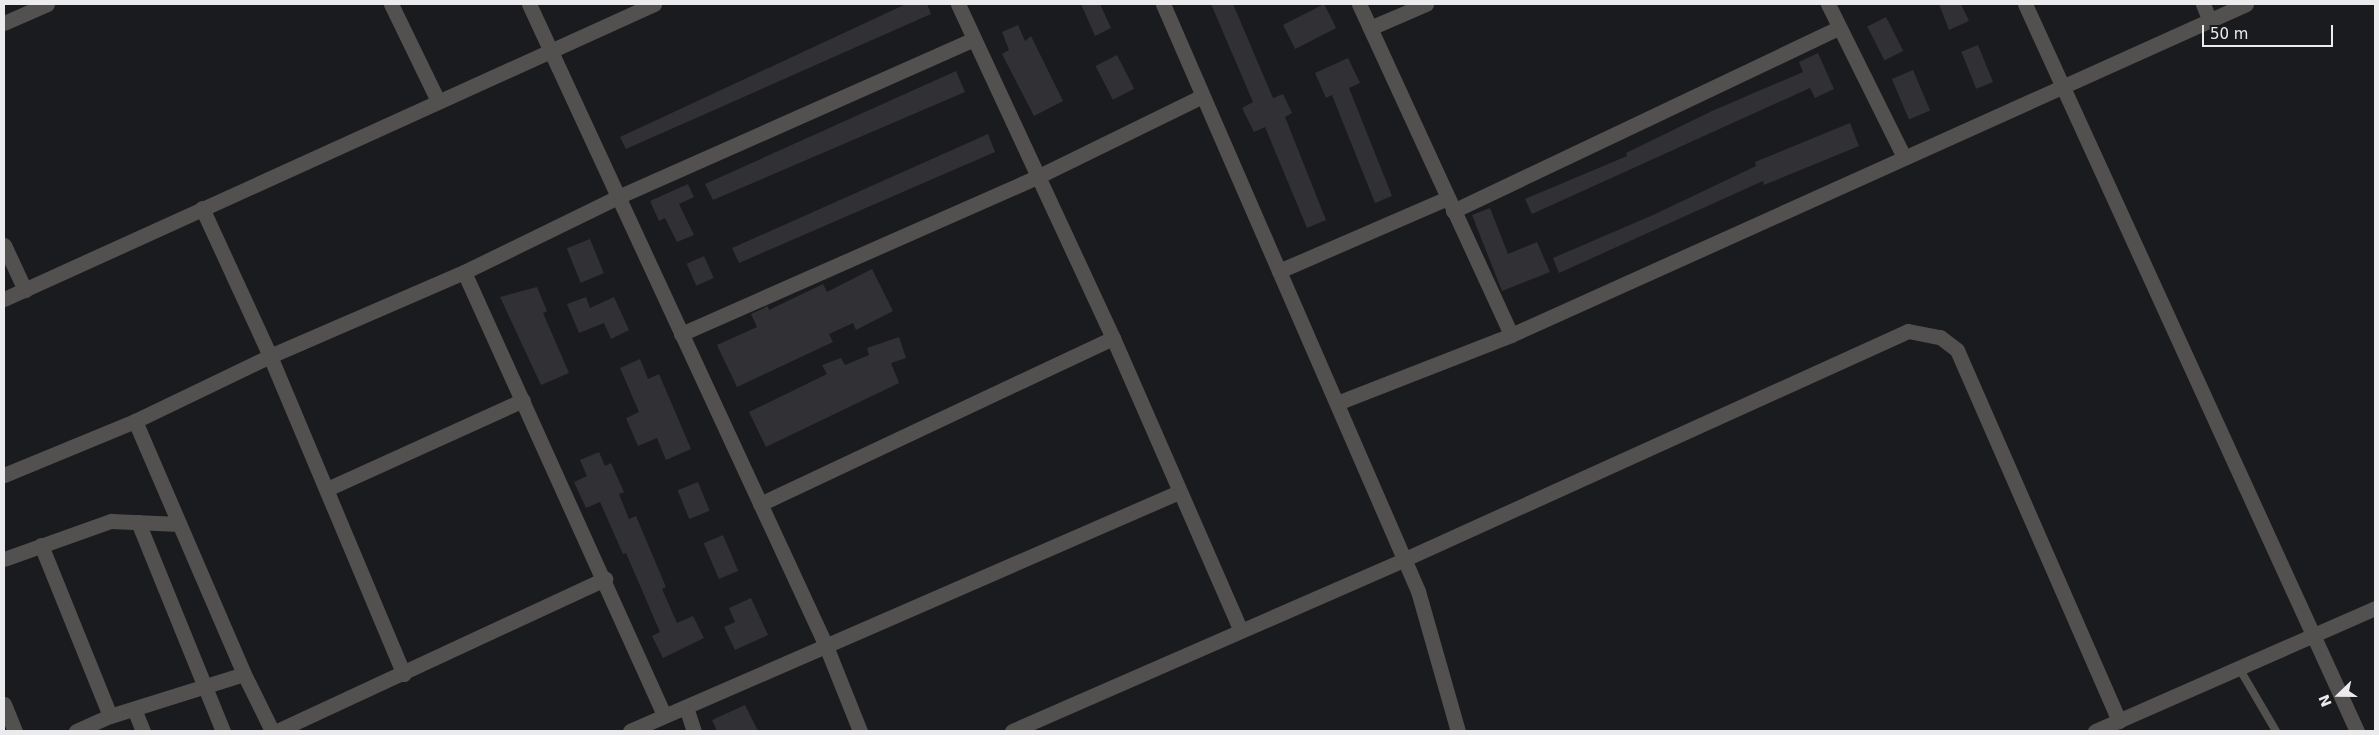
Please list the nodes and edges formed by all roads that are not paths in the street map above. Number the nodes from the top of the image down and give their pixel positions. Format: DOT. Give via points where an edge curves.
graph roads {
  1 [pos="47,4"];
  2 [pos="391,4"];
  3 [pos="529,4"];
  4 [pos="654,4"];
  5 [pos="958,4"];
  6 [pos="1163,4"];
  7 [pos="1359,4"];
  8 [pos="1426,4"];
  9 [pos="1828,4"];
  10 [pos="2025,4"];
  11 [pos="2203,4"];
  12 [pos="2246,4"];
  13 [pos="2209,19"];
  14 [pos="4,23"];
  15 [pos="1370,28"];
  16 [pos="1839,28"];
  17 [pos="974,39"];
  18 [pos="550,50"];
  19 [pos="2062,86"];
  20 [pos="1202,96"];
  21 [pos="438,101"];
  22 [pos="1904,157"];
  23 [pos="1040,176"];
  24 [pos="620,196"];
  25 [pos="1451,205"];
  26 [pos="202,208"];
  27 [pos="4,245"];
  28 [pos="1279,271"];
  29 [pos="464,272"];
  30 [pos="24,290"];
  31 [pos="4,299"];
  32 [pos="681,334"];
  33 [pos="1510,335"];
  34 [pos="1113,338"];
  35 [pos="270,356"];
  36 [pos="523,400"];
  37 [pos="1337,403"];
  38 [pos="135,421"];
  39 [pos="4,475"];
  40 [pos="326,489"];
  41 [pos="1179,492"];
  42 [pos="760,504"];
  43 [pos="138,522"];
  44 [pos="179,524"];
  45 [pos="41,545"];
  46 [pos="4,559"];
  47 [pos="1405,560"];
  48 [pos="605,579"];
  49 [pos="2375,608"];
  50 [pos="1240,629"];
  51 [pos="2313,636"];
  52 [pos="826,646"];
  53 [pos="2240,668"];
  54 [pos="244,674"];
  55 [pos="404,674"];
  56 [pos="204,686"];
  57 [pos="4,704"];
  58 [pos="686,706"];
  59 [pos="134,709"];
  60 [pos="664,715"];
  61 [pos="110,716"];
  62 [pos="2122,726"];
  63 [pos="861,730"];
  64 [pos="15,731"];
  65 [pos="76,731"];
  66 [pos="143,731"];
  67 [pos="223,731"];
  68 [pos="272,731"];
  69 [pos="277,731"];
  70 [pos="630,731"];
  71 [pos="694,731"];
  72 [pos="1012,731"];
  73 [pos="1458,731"];
  74 [pos="2095,731"];
  75 [pos="2276,731"];
  76 [pos="2357,731"];
  1 -- 14 [label="street"];
  2 -- 21 [label="street"];
  3 -- 18 [label="street"];
  4 -- 18 [label="street"];
  5 -- 17 [label="street"];
  6 -- 20 [label="street"];
  7 -- 15 [label="street"];
  8 -- 15 [label="street"];
  9 -- 16 [label="street"];
  10 -- 19 [label="street"];
  11 -- 13 [label="street"];
  12 -- 13 [label="street"];
  13 -- 19 [label="street"];
  15 -- 25 [label="street"];
  16 -- 22 [label="street"];
  16 -- 25 [label="street"];
  17 -- 23 [label="street"];
  17 -- 24 [label="street"];
  18 -- 21 [label="street"];
  18 -- 24 [label="street"];
  19 -- 22 [label="street"];
  19 -- 51 [label="street"];
  20 -- 23 [label="street"];
  20 -- 28 [label="street"];
  21 -- 26 [label="street"];
  22 -- 33 [label="street"];
  23 -- 32 [label="street"];
  23 -- 34 [label="street"];
  24 -- 29 [label="street"];
  24 -- 32 [label="street"];
  25 -- 28 [label="street"];
  25 -- 33 [label="street"];
  26 -- 30 [label="street"];
  26 -- 35 [label="street"];
  27 -- 30 [label="street"];
  28 -- 37 [label="street"];
  29 -- 35 [label="street"];
  29 -- 36 [label="street"];
  30 -- 31 [label="street"];
  32 -- 42 [label="street"];
  33 -- 37 [label="street"];
  34 -- 41 [label="street"];
  34 -- 42 [label="street"];
  35 -- 38 [label="street"];
  35 -- 40 [label="street"];
  36 -- 40 [label="street"];
  36 -- 48 [label="street"];
  37 -- 47 [label="street"];
  38 -- 39 [label="street"];
  38 -- 44 [label="street"];
  40 -- 55 [label="street"];
  41 -- 50 [label="street"];
  41 -- 52 [label="street"];
  42 -- 52 [label="street"];
  43 -- 44 [label="street"];
  43 -- 45 [label="street" via="111,522"];
  43 -- 56 [label="street"];
  44 -- 54 [label="street"];
  45 -- 46 [label="street"];
  45 -- 61 [label="street"];
  47 -- 50 [label="street"];
  47 -- 62 [label="street" via="1893,336 1908,331 1922,332 1940,337 1957,350"];
  47 -- 73 [label="street" via="1432,634"];
  48 -- 55 [label="street"];
  48 -- 60 [label="street"];
  49 -- 51 [label="street"];
  50 -- 72 [label="street"];
  51 -- 53 [label="street"];
  51 -- 76 [label="street"];
  52 -- 58 [label="street"];
  52 -- 63 [label="street"];
  53 -- 62 [label="street"];
  53 -- 75 [label="lane"];
  54 -- 56 [label="street"];
  54 -- 68 [label="street"];
  55 -- 69 [label="street"];
  56 -- 59 [label="street"];
  56 -- 67 [label="street"];
  57 -- 64 [label="street"];
  58 -- 60 [label="street"];
  58 -- 71 [label="street"];
  59 -- 61 [label="street"];
  59 -- 66 [label="street"];
  60 -- 70 [label="street"];
  61 -- 65 [label="street"];
  62 -- 74 [label="street"];
}
